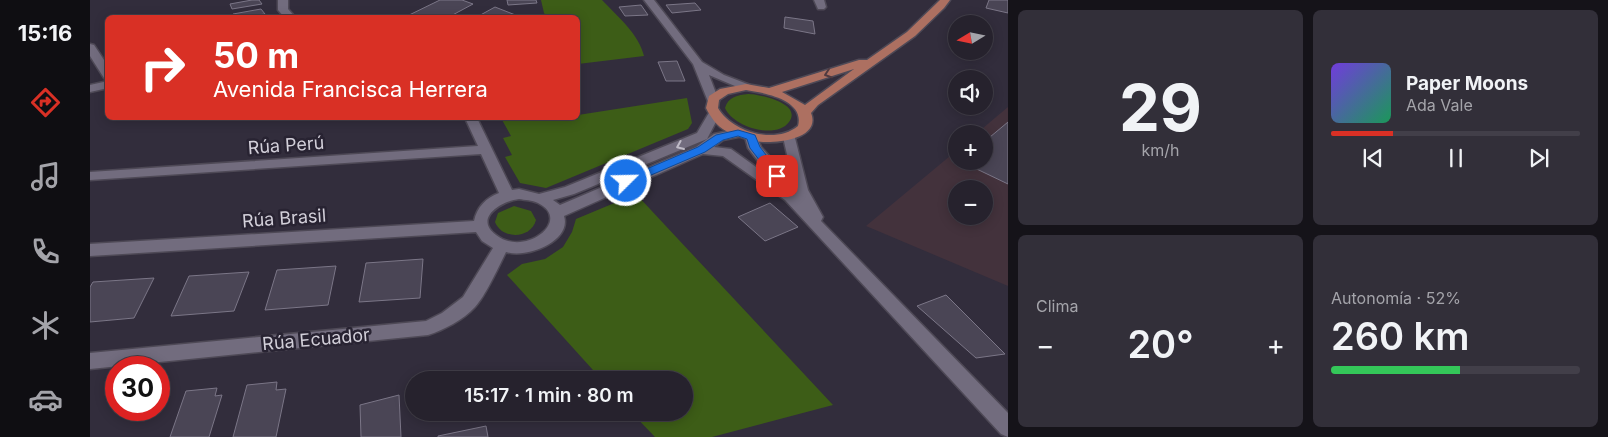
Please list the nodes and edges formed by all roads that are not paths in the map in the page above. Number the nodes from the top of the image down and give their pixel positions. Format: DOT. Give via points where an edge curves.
graph roads {
  1 [pos="283,0"];
  2 [pos="649,0"];
  3 [pos="945,0"];
  4 [pos="288,15"];
  5 [pos="90,47"];
  6 [pos="874,59"];
  7 [pos="698,64"];
  8 [pos="105,71"];
  9 [pos="105,85"];
  10 [pos="746,87"];
  11 [pos="90,89"];
  12 [pos="771,91"];
  13 [pos="713,107"];
  14 [pos="804,113"];
  15 [pos="472,120"];
  16 [pos="745,135"];
  17 [pos="789,136"];
  18 [pos="485,150"];
  19 [pos="701,150"];
  20 [pos="90,176"];
  21 [pos="507,195"];
  22 [pos="541,198"];
  23 [pos="794,202"];
  24 [pos="557,213"];
  25 [pos="481,226"];
  26 [pos="824,235"];
  27 [pos="502,246"];
  28 [pos="90,250"];
  29 [pos="90,361"];
  30 [pos="1008,426"];
  1 -- 4 [label="street" via="283,10"];
  2 -- 7 [label="street"];
  3 -- 6 [label="main road" via="911,34"];
  5 -- 8 [label="street"];
  6 -- 12 [label="main road, one-way"];
  6 -- 14 [label="main road" via="814,102"];
  7 -- 10 [label="street"];
  7 -- 13 [label="street" via="709,87"];
  9 -- 11 [label="street"];
  10 -- 12 [label="main road"];
  10 -- 13 [label="main road" via="725,91"];
  12 -- 14 [label="main road" via="792,100"];
  13 -- 16 [label="main road" via="727,128"];
  13 -- 22 [label="street, one-way" via="706,130 696,139 569,191"];
  14 -- 17 [label="main road" via="804,127"];
  15 -- 18 [label="street"];
  16 -- 17 [label="main road" via="778,139"];
  16 -- 19 [label="street" via="719,138"];
  16 -- 23 [label="street"];
  17 -- 26 [label="street" via="801,190"];
  18 -- 20 [label="street, Rúa Perú"];
  18 -- 21 [label="street"];
  19 -- 23 [label="street" via="726,152"];
  19 -- 24 [label="street"];
  21 -- 22 [label="street"];
  21 -- 25 [label="street" via="484,211"];
  22 -- 24 [label="street"];
  23 -- 26 [label="street"];
  24 -- 27 [label="street" via="555,231 538,245 525,248"];
  25 -- 27 [label="street" via="488,238"];
  25 -- 28 [label="street, Rúa Brasil"];
  26 -- 30 [label="street"];
  27 -- 29 [label="street, Rúa Ecuador" via="469,302 428,328"];
}
